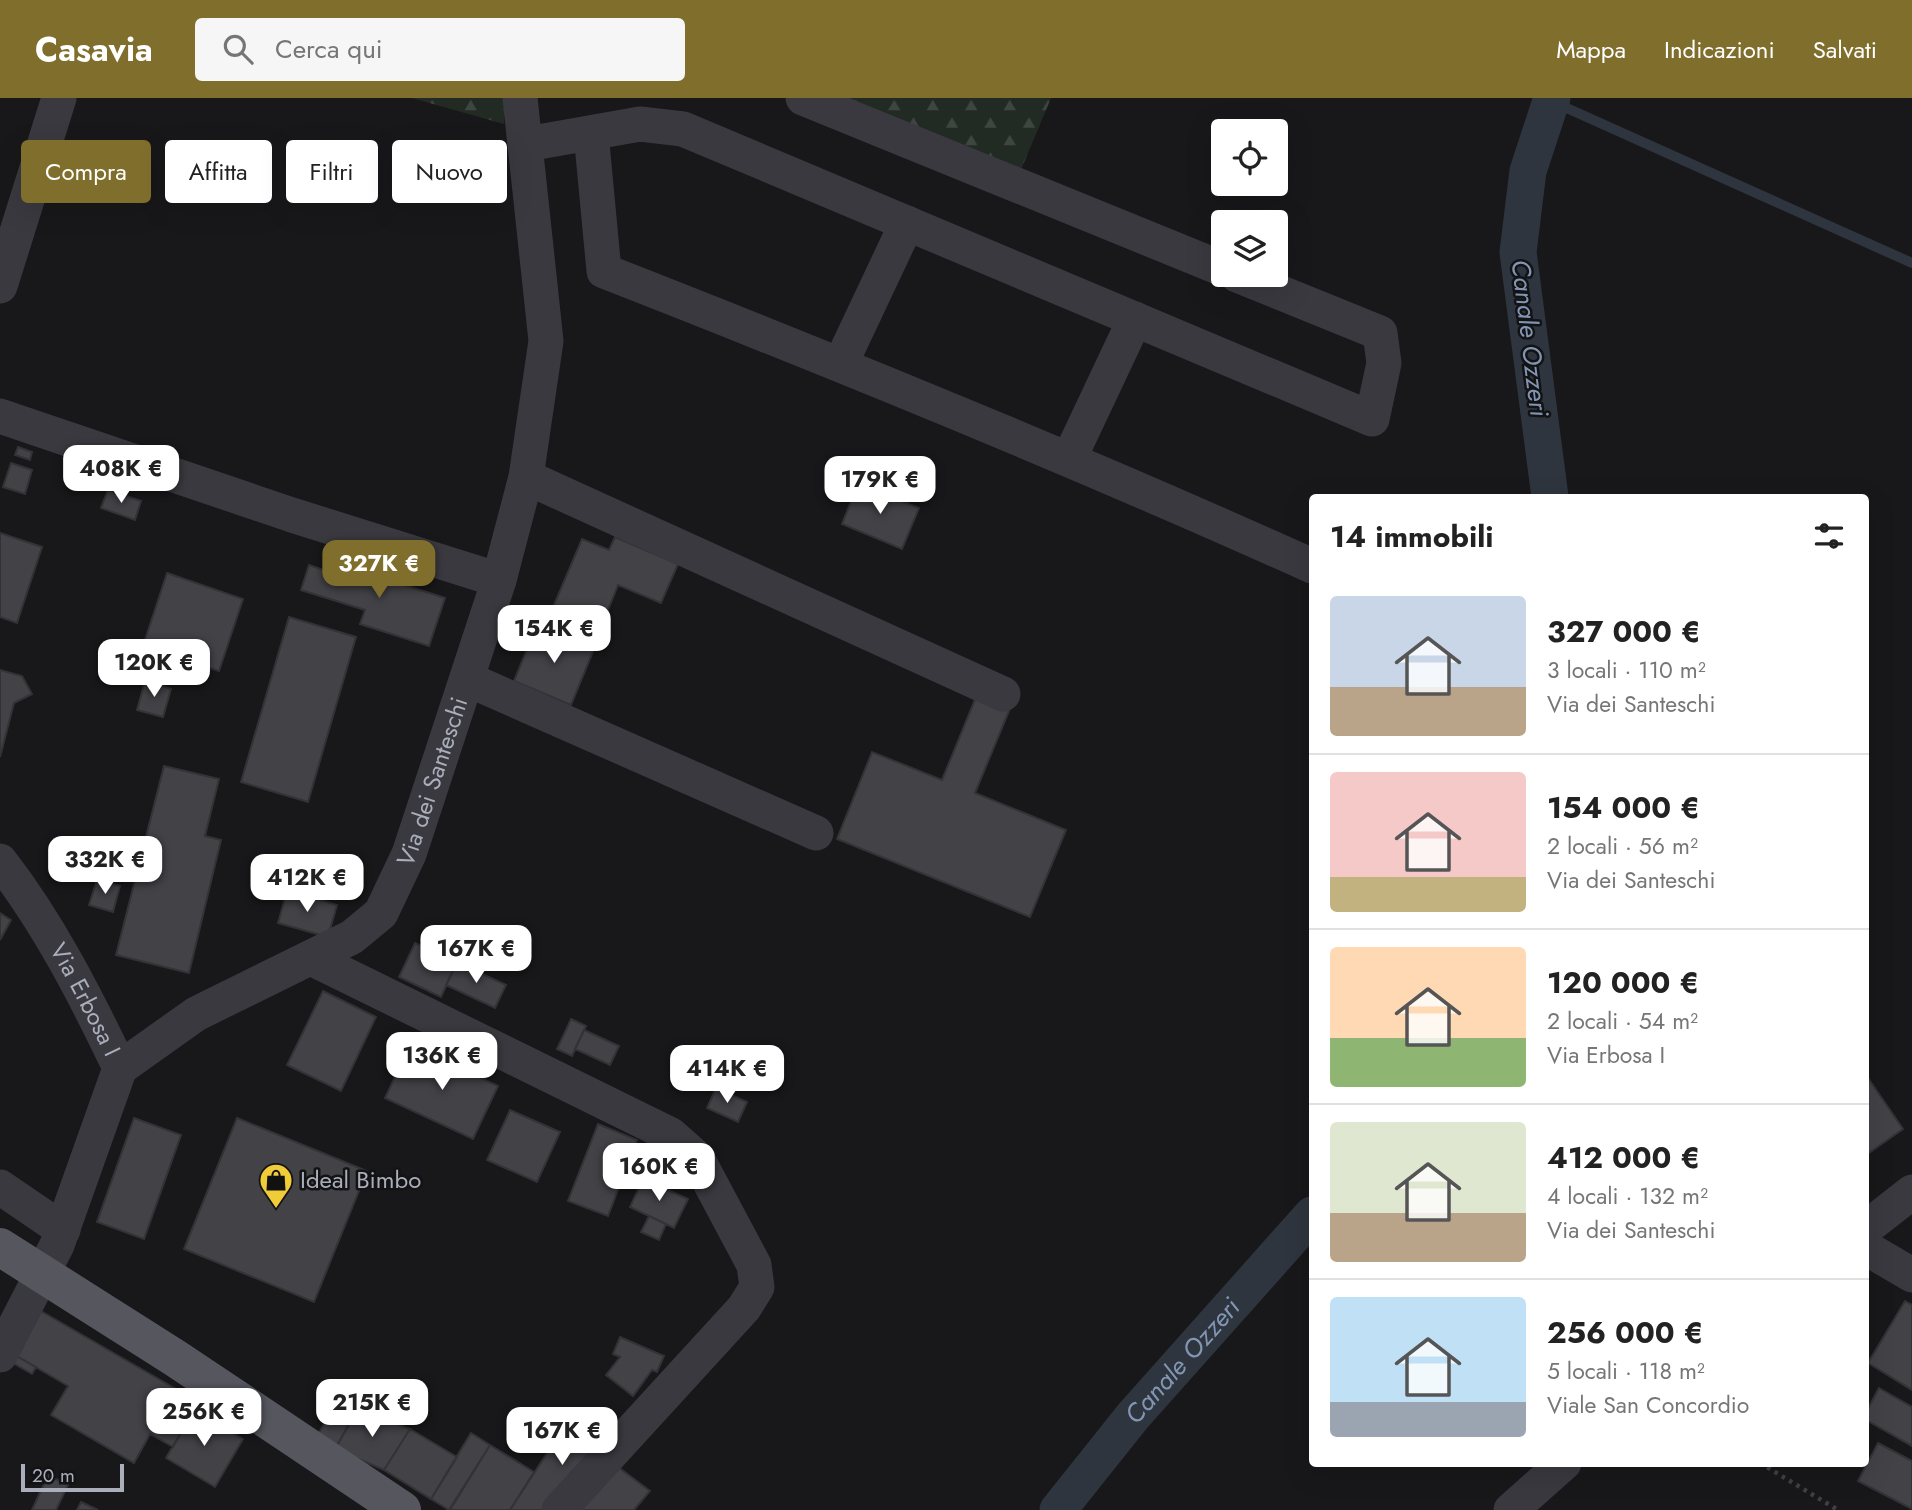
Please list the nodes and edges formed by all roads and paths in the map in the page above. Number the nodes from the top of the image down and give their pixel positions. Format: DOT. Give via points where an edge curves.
graph roads {
  1 [pos="59,98"];
  2 [pos="520,98"];
  3 [pos="803,98"];
  4 [pos="591,133"];
  5 [pos="527,144"];
  6 [pos="907,223"];
  7 [pos="1211,264"];
  8 [pos="0,286"];
  9 [pos="1266,287"];
  10 [pos="1135,319"];
  11 [pos="841,363"];
  12 [pos="0,416"];
  13 [pos="1069,459"];
  14 [pos="526,477"];
  15 [pos="1309,565"];
  16 [pos="499,580"];
  17 [pos="467,679"];
  18 [pos="1003,694"];
  19 [pos="816,833"];
  20 [pos="0,861"];
  21 [pos="312,958"];
  22 [pos="120,1069"];
  23 [pos="0,1187"];
  24 [pos="1912,1192"];
  25 [pos="1869,1226"];
  26 [pos="63,1230"];
  27 [pos="0,1247"];
  28 [pos="1869,1250"];
  29 [pos="41,1273"];
  30 [pos="1912,1275"];
  31 [pos="0,1355"];
  32 [pos="1559,1467"];
  33 [pos="1767,1467"];
  34 [pos="402,1510"];
  35 [pos="559,1510"];
  36 [pos="1511,1510"];
  37 [pos="1838,1510"];
  1 -- 8 [label="street"];
  2 -- 5 [label="street, Via dei Santeschi"];
  3 -- 7 [label="street"];
  4 -- 5 [label="street"];
  4 -- 6 [label="street" via="640,124 683,129"];
  4 -- 11 [label="street" via="604,271"];
  5 -- 14 [label="street, Via dei Santeschi" via="546,341"];
  6 -- 10 [label="street"];
  6 -- 11 [label="street"];
  9 -- 10 [label="street" via="1380,334 1384,363 1372,419"];
  10 -- 13 [label="street"];
  11 -- 13 [label="street"];
  12 -- 16 [label="street"];
  13 -- 15 [label="street"];
  14 -- 16 [label="street, Via dei Santeschi"];
  14 -- 18 [label="street"];
  16 -- 17 [label="street, Via dei Santeschi"];
  17 -- 19 [label="street"];
  17 -- 21 [label="street, Via dei Santeschi" via="409,854 381,914 352,937"];
  20 -- 22 [label="street, Via Erbosa I" via="85,995"];
  21 -- 22 [label="street, Via dei Santeschi" via="196,1014"];
  21 -- 35 [label="street" via="671,1136 697,1158 754,1265 757,1287 718,1340"];
  22 -- 26 [label="street"];
  23 -- 26 [label="street"];
  24 -- 25 [label="street"];
  26 -- 29 [label="street"];
  27 -- 29 [label="main road"];
  28 -- 30 [label="street"];
  29 -- 31 [label="street"];
  29 -- 34 [label="main road"];
  32 -- 36 [label="street"];
  33 -- 37 [label="path"];
}
